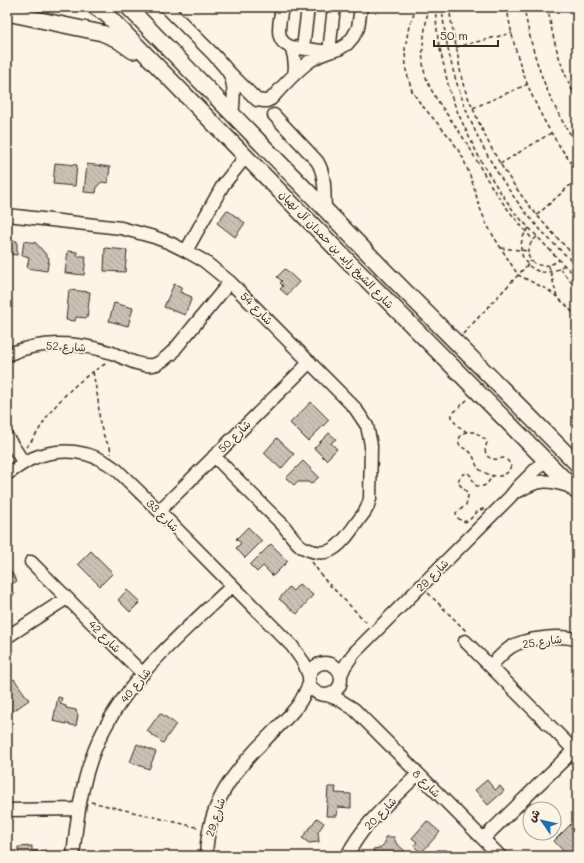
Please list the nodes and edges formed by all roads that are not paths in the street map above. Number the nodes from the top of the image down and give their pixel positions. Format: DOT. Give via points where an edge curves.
graph roads {
  1 [pos="95,7"];
  2 [pos="128,7"];
  3 [pos="140,7"];
  4 [pos="166,7"];
  5 [pos="282,7"];
  6 [pos="308,7"];
  7 [pos="334,7"];
  8 [pos="361,7"];
  9 [pos="7,13"];
  10 [pos="297,48"];
  11 [pos="172,52"];
  12 [pos="329,52"];
  13 [pos="227,70"];
  14 [pos="165,74"];
  15 [pos="294,75"];
  16 [pos="232,114"];
  17 [pos="274,115"];
  18 [pos="246,156"];
  19 [pos="325,209"];
  20 [pos="7,215"];
  21 [pos="186,251"];
  22 [pos="230,282"];
  23 [pos="7,355"];
  24 [pos="310,362"];
  25 [pos="7,437"];
  26 [pos="214,456"];
  27 [pos="21,458"];
  28 [pos="545,460"];
  29 [pos="577,464"];
  30 [pos="577,473"];
  31 [pos="7,474"];
  32 [pos="575,490"];
  33 [pos="510,497"];
  34 [pos="159,511"];
  35 [pos="284,527"];
  36 [pos="348,533"];
  37 [pos="31,562"];
  38 [pos="232,586"];
  39 [pos="67,598"];
  40 [pos="7,637"];
  41 [pos="465,640"];
  42 [pos="577,640"];
  43 [pos="292,646"];
  44 [pos="354,653"];
  45 [pos="325,664"];
  46 [pos="490,666"];
  47 [pos="143,674"];
  48 [pos="341,677"];
  49 [pos="309,680"];
  50 [pos="325,695"];
  51 [pos="354,709"];
  52 [pos="295,710"];
  53 [pos="575,749"];
  54 [pos="418,774"];
  55 [pos="80,804"];
  56 [pos="7,810"];
  57 [pos="483,839"];
  58 [pos="73,856"];
  59 [pos="206,856"];
  60 [pos="346,856"];
  61 [pos="500,856"];
  1 -- 14 [label="main road, شارع الشيخ زايد بن حمدان آل نهيان" via="107,15"];
  2 -- 11 [label="main road, شارع الشيخ زايد بن حمدان آل نهيان"];
  3 -- 11 [label="main road" via="168,41"];
  4 -- 13 [label="street"];
  5 -- 10 [label="street" via="279,34 283,43"];
  6 -- 10 [label="street"];
  7 -- 12 [label="street"];
  8 -- 12 [label="street" via="358,28 353,37 339,49"];
  9 -- 14 [label="main road" via="102,33 129,48 157,73"];
  10 -- 12 [label="street"];
  10 -- 15 [label="street" via="294,54"];
  11 -- 16 [label="main road, شارع الشيخ زايد بن حمدان آل نهيان"];
  12 -- 15 [label="street" via="319,55"];
  13 -- 15 [label="street" via="254,98 264,101 271,99"];
  13 -- 16 [label="street" via="231,77 234,99"];
  14 -- 18 [label="main road, شارع الشيخ زايد بن حمدان آل نهيان"];
  16 -- 19 [label="main road, شارع الشيخ زايد بن حمدان آل نهيان"];
  17 -- 19 [label="street" via="320,166"];
  18 -- 21 [label="street" via="223,185"];
  18 -- 28 [label="main road, شارع الشيخ زايد بن حمدان آل نهيان"];
  19 -- 29 [label="main road, شارع الشيخ زايد بن حمدان آل نهيان"];
  20 -- 21 [label="street, شارع 54" via="120,228 154,237"];
  21 -- 22 [label="street, شارع 54" via="204,261"];
  22 -- 23 [label="street, شارع 52" via="175,349 154,365 143,365 103,350 67,344 33,346"];
  22 -- 24 [label="street, شارع 54"];
  24 -- 26 [label="street, شارع 50"];
  24 -- 36 [label="street, شارع 54" via="359,414 367,426 371,446 370,499 367,508"];
  25 -- 27 [label="street"];
  26 -- 34 [label="street, شارع 50"];
  26 -- 35 [label="street, شارع 54"];
  27 -- 31 [label="street, شارع 33"];
  27 -- 34 [label="street, شارع 33" via="60,452 79,452 94,456 110,464"];
  28 -- 30 [label="main road" via="559,456"];
  28 -- 32 [label="main road, شارع الشيخ زايد بن حمدان آل نهيان"];
  28 -- 33 [label="street, شارع 29"];
  32 -- 33 [label="street, شارع 29" via="555,482 542,481 531,484"];
  33 -- 44 [label="street, شارع 29"];
  34 -- 38 [label="street, شارع 33"];
  35 -- 36 [label="street, شارع 54" via="304,540 318,545 333,542"];
  35 -- 36 [label="street, شارع 54" via="303,547 319,552 333,549"];
  37 -- 39 [label="street, شارع 42"];
  38 -- 43 [label="street, شارع 33"];
  38 -- 47 [label="street, شارع 40"];
  39 -- 40 [label="street"];
  39 -- 47 [label="street, شارع 42"];
  41 -- 46 [label="street"];
  42 -- 46 [label="street, شارع 25" via="560,637 522,642 509,648"];
  43 -- 45 [label="street, شارع 33" via="312,660"];
  43 -- 49 [label="street, شارع 33" via="304,663"];
  44 -- 45 [label="street, شارع 29"];
  44 -- 48 [label="street, شارع 29" via="344,666"];
  45 -- 48 [label="street" via="337,668"];
  45 -- 49 [label="street" via="313,668"];
  46 -- 53 [label="street"];
  47 -- 55 [label="street, شارع 40" via="109,720 100,738 90,762"];
  48 -- 50 [label="street" via="338,689"];
  48 -- 51 [label="street, شارع 8"];
  49 -- 50 [label="street" via="314,691"];
  49 -- 52 [label="street, شارع 29"];
  50 -- 51 [label="street, شارع 8" via="338,699"];
  50 -- 52 [label="street, شارع 29" via="312,699"];
  51 -- 54 [label="street, شارع 8"];
  52 -- 59 [label="street, شارع 29" via="253,752 219,799 209,830"];
  53 -- 57 [label="street"];
  54 -- 57 [label="street, شارع 8"];
  54 -- 60 [label="street, شارع 20" via="366,826"];
  55 -- 56 [label="street"];
  55 -- 58 [label="street, شارع 40"];
  57 -- 61 [label="street, شارع 8"];
}
